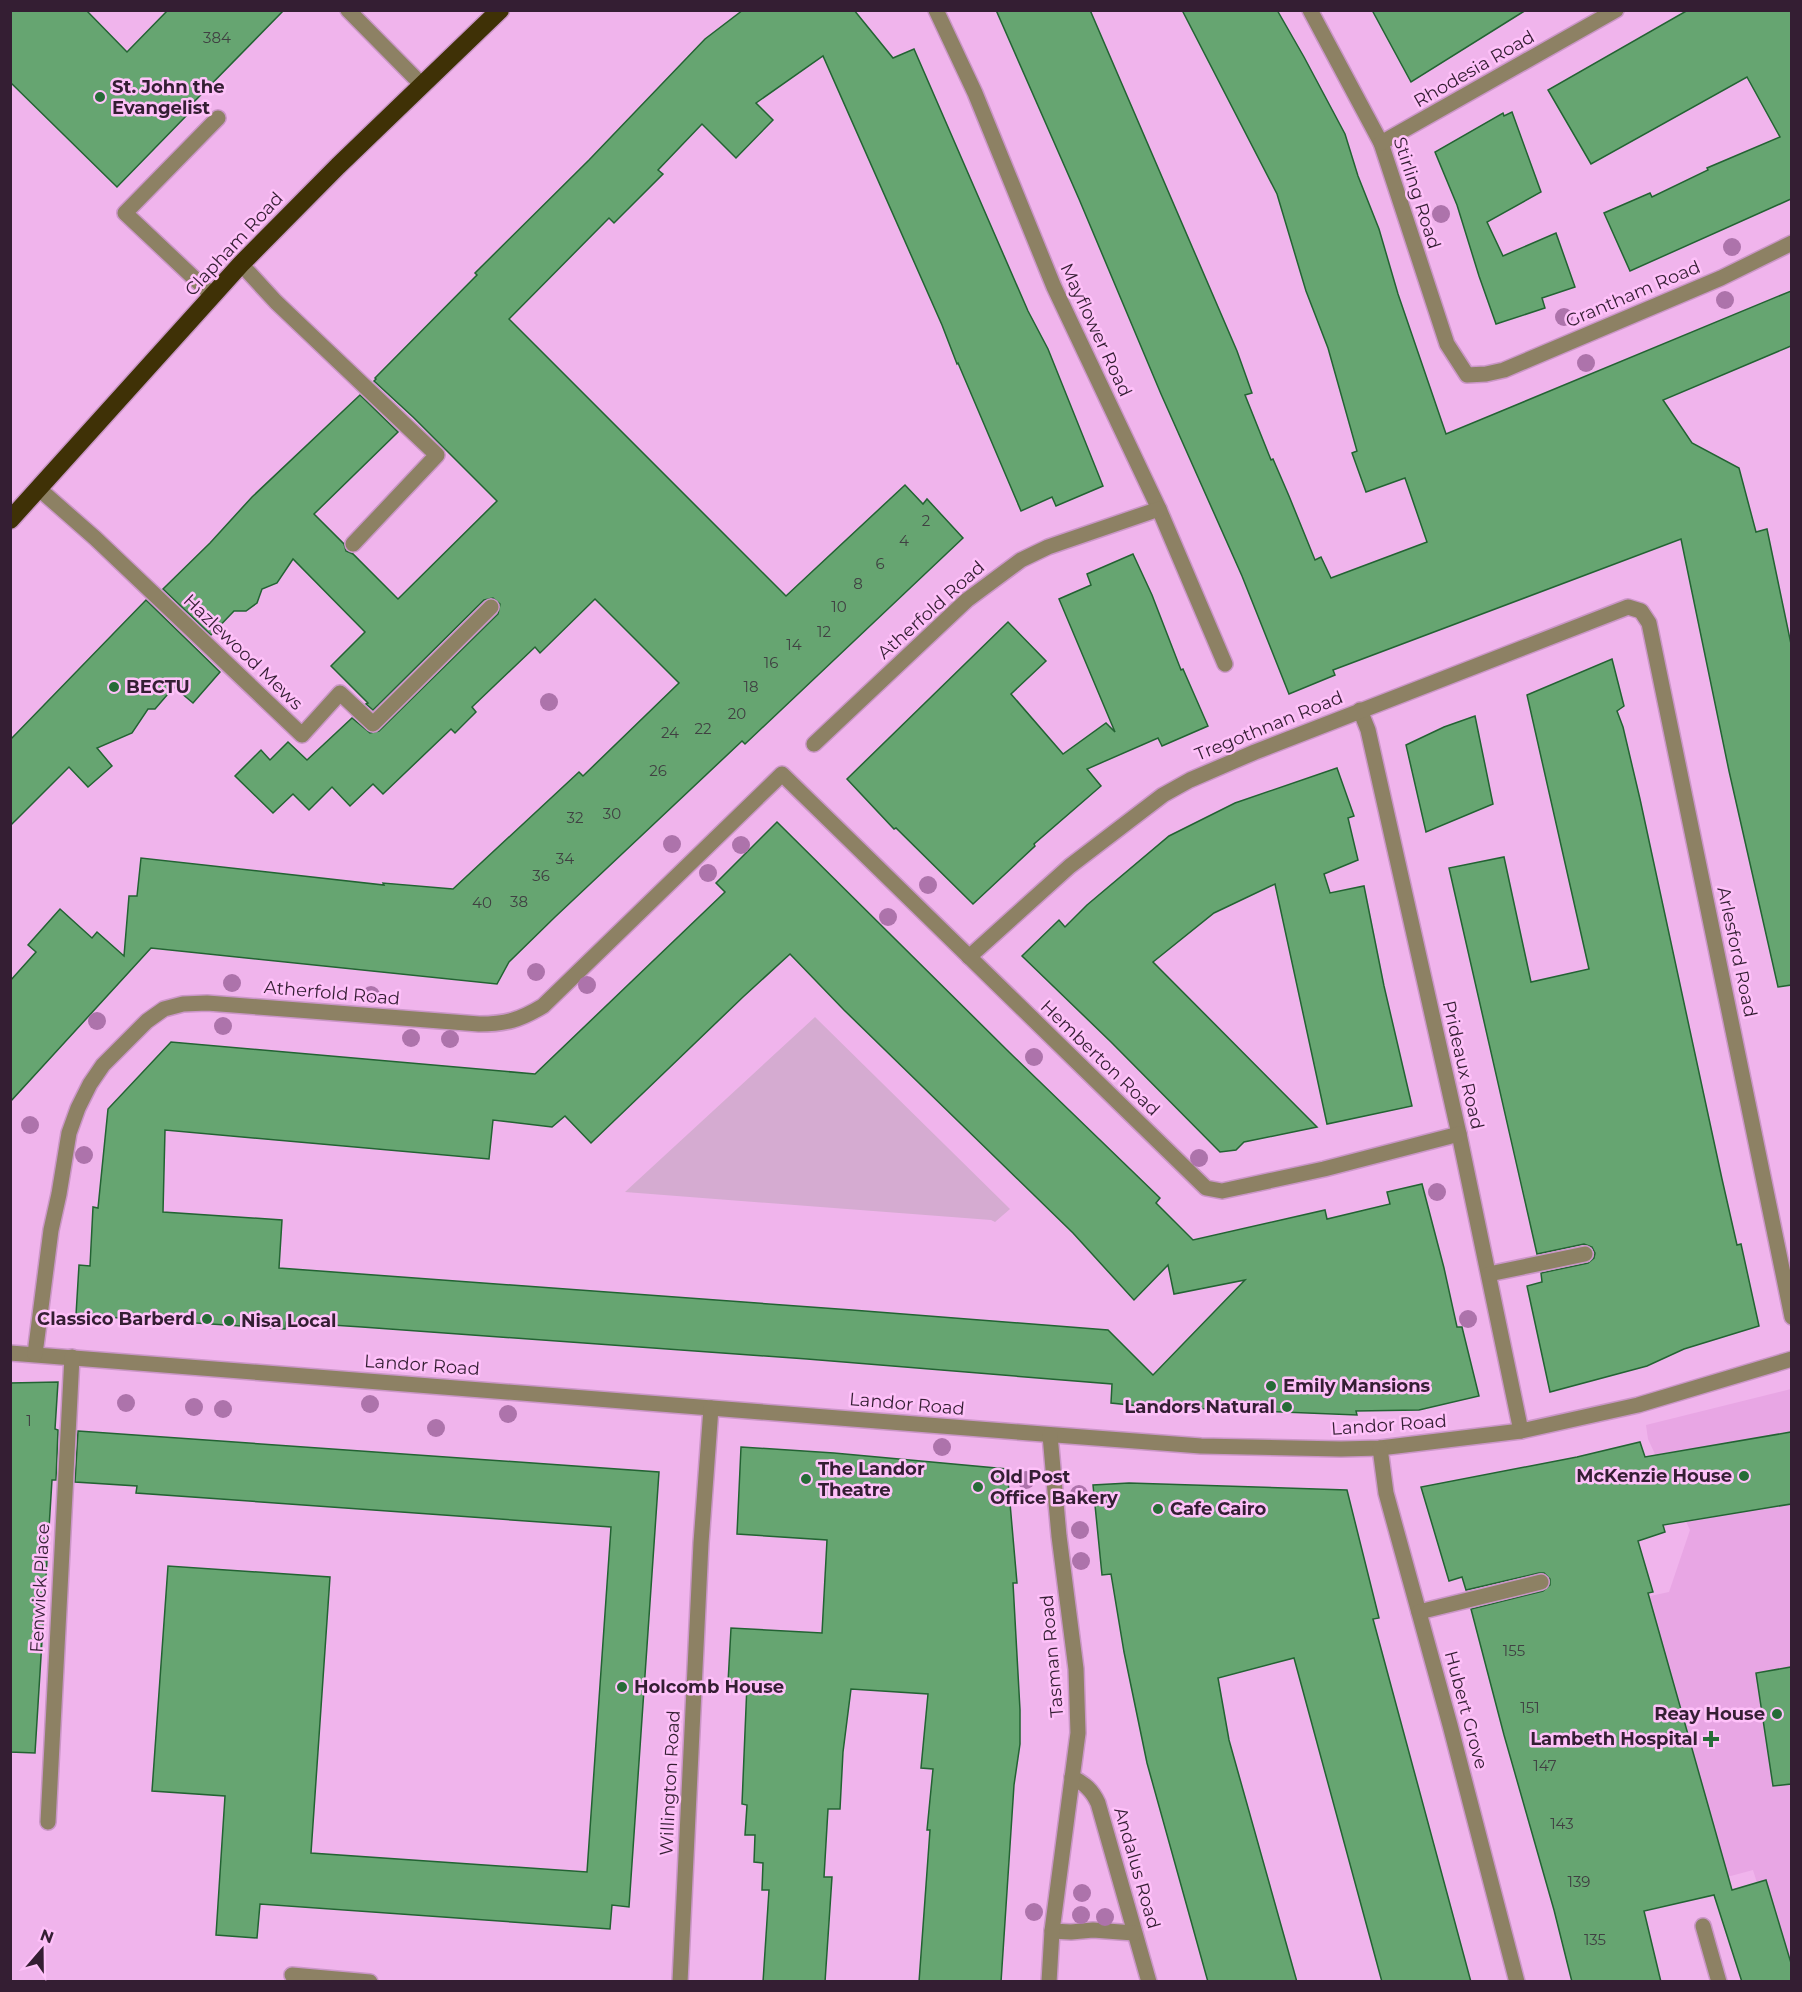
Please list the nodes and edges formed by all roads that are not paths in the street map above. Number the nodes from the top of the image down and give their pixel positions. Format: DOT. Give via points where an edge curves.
graph roads {
  1 [pos="348,10"];
  2 [pos="500,10"];
  3 [pos="936,10"];
  4 [pos="1310,10"];
  5 [pos="1616,10"];
  6 [pos="422,85"];
  7 [pos="218,118"];
  8 [pos="1381,143"];
  9 [pos="1791,243"];
  10 [pos="241,264"];
  11 [pos="213,296"];
  12 [pos="1486,374"];
  13 [pos="38,489"];
  14 [pos="1159,508"];
  15 [pos="10,520"];
  16 [pos="353,544"];
  17 [pos="491,607"];
  18 [pos="1628,607"];
  19 [pos="1224,664"];
  20 [pos="1360,710"];
  21 [pos="814,744"];
  22 [pos="782,774"];
  23 [pos="969,957"];
  24 [pos="1459,1134"];
  25 [pos="1585,1254"];
  26 [pos="1489,1274"];
  27 [pos="1791,1317"];
  28 [pos="10,1353"];
  29 [pos="35,1354"];
  30 [pos="72,1357"];
  31 [pos="1791,1359"];
  32 [pos="711,1408"];
  33 [pos="1521,1431"];
  34 [pos="1050,1435"];
  35 [pos="1380,1448"];
  36 [pos="1541,1582"];
  37 [pos="1419,1612"];
  38 [pos="1072,1777"];
  39 [pos="48,1822"];
  40 [pos="1703,1926"];
  41 [pos="1052,1931"];
  42 [pos="1134,1933"];
  43 [pos="292,1974"];
  44 [pos="370,1982"];
  45 [pos="680,1982"];
  46 [pos="1049,1982"];
  47 [pos="1149,1982"];
  48 [pos="1517,1982"];
  49 [pos="1719,1982"];
  1 -- 6 [label="street"];
  2 -- 6 [label="highway, Clapham Road"];
  3 -- 14 [label="street, Mayflower Road" via="975,93 1054,287"];
  4 -- 8 [label="street, Stirling Road"];
  5 -- 8 [label="street, Rhodesia Road"];
  6 -- 10 [label="highway, Clapham Road"];
  7 -- 11 [label="street" via="124,213"];
  8 -- 12 [label="street, Stirling Road" via="1446,344 1467,375"];
  9 -- 12 [label="street, Grantham Road" via="1721,278 1504,370"];
  10 -- 11 [label="highway, Clapham Road"];
  10 -- 16 [label="street" via="437,455"];
  11 -- 13 [label="highway, Clapham Road"];
  13 -- 15 [label="highway, Clapham Road"];
  13 -- 17 [label="street, Hazlewood Mews" via="95,538 302,735 340,693 373,724"];
  14 -- 19 [label="street, Mayflower Road"];
  14 -- 21 [label="street, Atherfold Road" via="1021,560 967,600"];
  18 -- 20 [label="street, Tregothnan Road"];
  18 -- 27 [label="street, Arlesford Road" via="1641,611 1649,623"];
  20 -- 23 [label="street, Tregothnan Road" via="1216,768 1163,795 1070,866"];
  20 -- 24 [label="street, Prideaux Road" via="1368,730"];
  22 -- 23 [label="street, Hemberton Road"];
  22 -- 29 [label="street, Atherfold Road" via="543,1006 524,1017 503,1024 479,1024 207,1003 164,1009 147,1021 96,1075 69,1133 51,1230"];
  23 -- 24 [label="street, Hemberton Road" via="1206,1188 1222,1191"];
  24 -- 26 [label="street, Prideaux Road"];
  25 -- 26 [label="street"];
  26 -- 33 [label="street, Prideaux Road"];
  28 -- 29 [label="street, Landor Road"];
  29 -- 30 [label="street, Landor Road"];
  30 -- 32 [label="street, Landor Road"];
  30 -- 39 [label="street, Fenwick Place"];
  31 -- 33 [label="street, Landor Road" via="1638,1405"];
  32 -- 34 [label="street, Landor Road"];
  32 -- 45 [label="street, Willington Road"];
  33 -- 35 [label="street, Landor Road"];
  34 -- 35 [label="street, Landor Road" via="1201,1446"];
  34 -- 38 [label="street, Tasman Road" via="1076,1669 1078,1732"];
  35 -- 37 [label="street, Hubert Grove" via="1386,1493"];
  36 -- 37 [label="street"];
  37 -- 48 [label="street, Hubert Grove"];
  38 -- 41 [label="street, Tasman Road"];
  38 -- 42 [label="street, Andalus Road" via="1085,1784 1098,1803"];
  40 -- 49 [label="street"];
  41 -- 42 [label="street"];
  41 -- 46 [label="street, Tasman Road"];
  42 -- 47 [label="street, Andalus Road"];
  43 -- 44 [label="street"];
}
